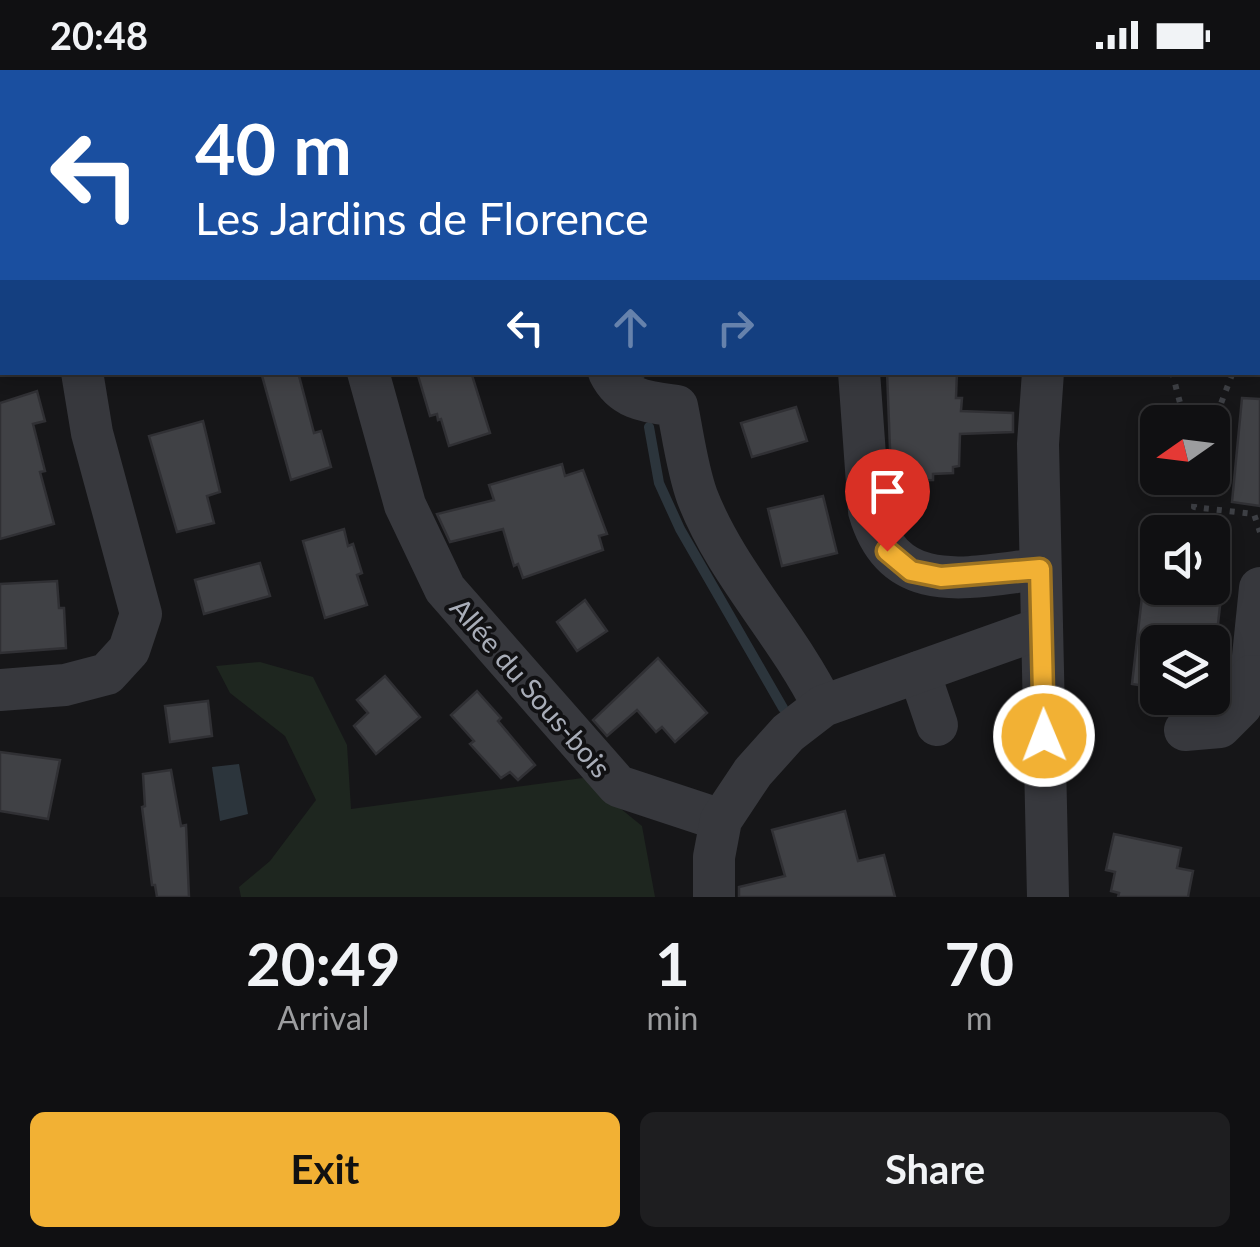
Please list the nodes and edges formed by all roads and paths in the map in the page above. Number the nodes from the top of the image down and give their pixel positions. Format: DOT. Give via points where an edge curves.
graph roads {
  1 [pos="82,375"];
  2 [pos="369,375"];
  3 [pos="610,375"];
  4 [pos="858,375"];
  5 [pos="1043,375"];
  6 [pos="1173,375"];
  7 [pos="1232,375"];
  8 [pos="1181,405"];
  9 [pos="1220,405"];
  10 [pos="1195,495"];
  11 [pos="1260,532"];
  12 [pos="1040,569"];
  13 [pos="1260,588"];
  14 [pos="1042,628"];
  15 [pos="914,674"];
  16 [pos="1256,676"];
  17 [pos="0,690"];
  18 [pos="823,706"];
  19 [pos="938,724"];
  20 [pos="1185,730"];
  21 [pos="721,820"];
  22 [pos="714,897"];
  23 [pos="1048,897"];
  1 -- 17 [label="street" via="140,614 129,650 107,674 65,686"];
  2 -- 21 [label="street, Allée du Sous-bois" via="404,505 444,589 618,786"];
  3 -- 18 [label="street" via="638,401 677,406 697,495"];
  4 -- 12 [label="street" via="869,511 887,551 911,571 941,577"];
  5 -- 12 [label="street"];
  6 -- 8 [label="path"];
  7 -- 9 [label="path"];
  10 -- 11 [label="path" via="1194,507 1254,514"];
  12 -- 14 [label="street"];
  13 -- 16 [label="street"];
  14 -- 15 [label="street"];
  14 -- 23 [label="street"];
  15 -- 18 [label="street"];
  15 -- 19 [label="street"];
  16 -- 20 [label="street" via="1241,706 1220,727"];
  18 -- 21 [label="street" via="753,772"];
  21 -- 22 [label="street"];
}
